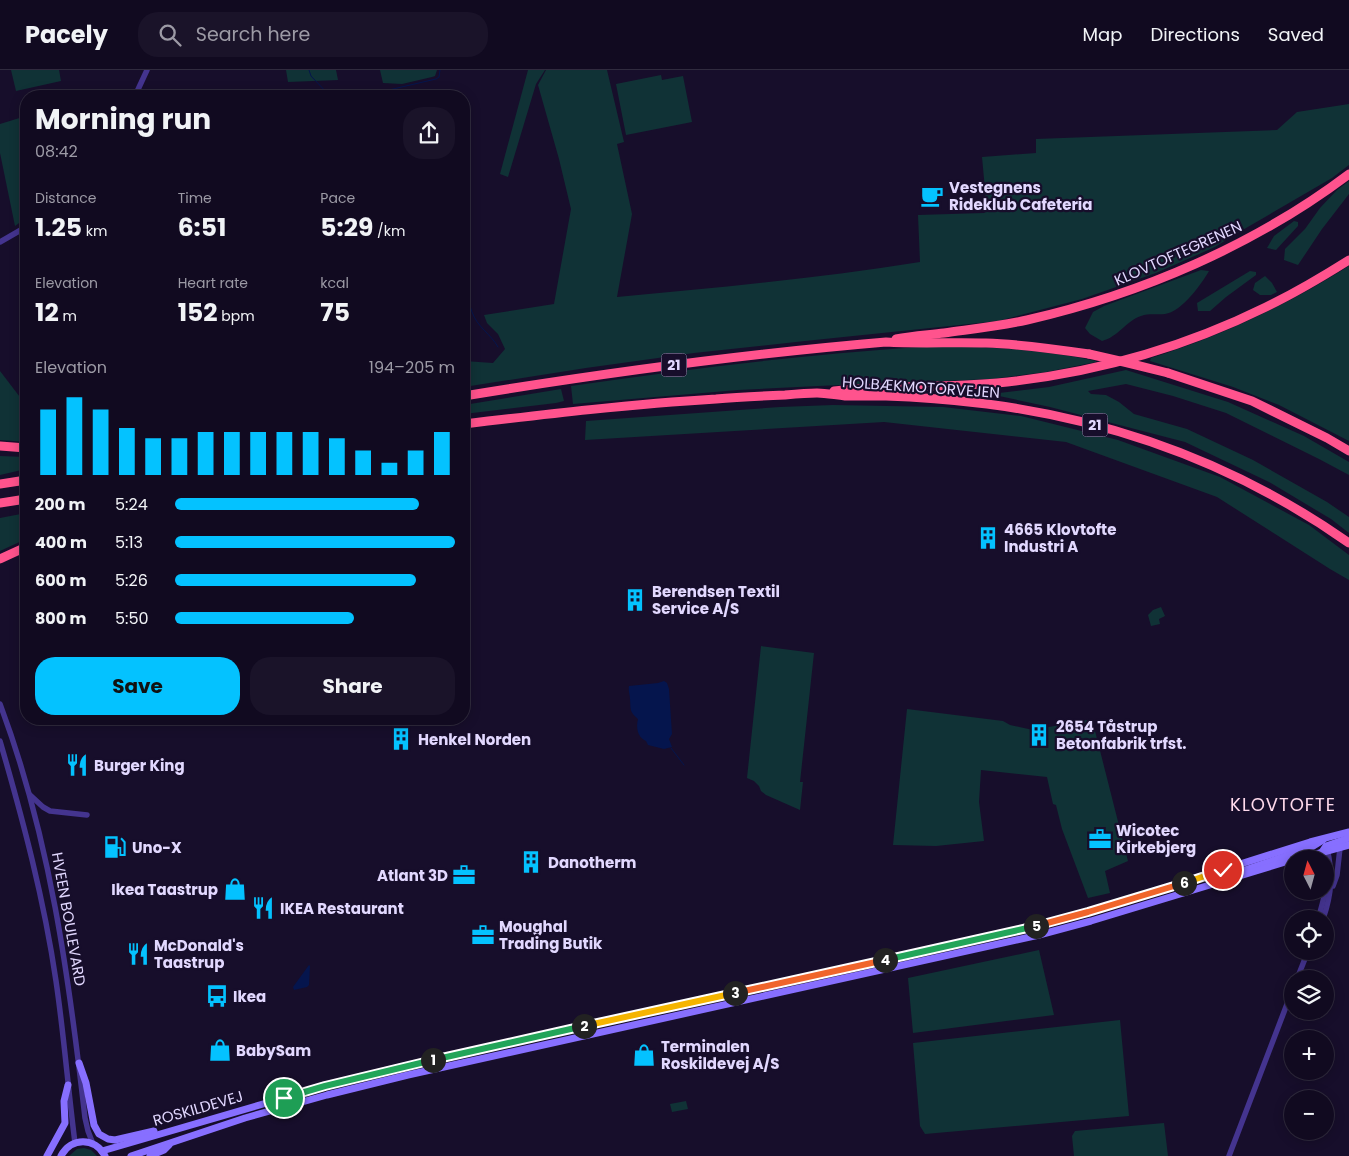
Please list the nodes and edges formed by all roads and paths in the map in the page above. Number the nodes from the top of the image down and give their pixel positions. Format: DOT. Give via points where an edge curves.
graph roads {
  1 [pos="147,70"];
  2 [pos="137,90"];
  3 [pos="1349,174"];
  4 [pos="20,230"];
  5 [pos="0,242"];
  6 [pos="1349,260"];
  7 [pos="886,342"];
  8 [pos="817,393"];
  9 [pos="470,395"];
  10 [pos="1283,416"];
  11 [pos="470,423"];
  12 [pos="0,446"];
  13 [pos="1349,446"];
  14 [pos="20,448"];
  15 [pos="1349,451"];
  16 [pos="20,481"];
  17 [pos="0,484"];
  18 [pos="20,500"];
  19 [pos="0,503"];
  20 [pos="1349,543"];
  21 [pos="20,549"];
  22 [pos="0,559"];
  23 [pos="0,704"];
  24 [pos="0,741"];
  25 [pos="30,794"];
  26 [pos="87,815"];
  27 [pos="1349,832"];
  28 [pos="1325,838"];
  29 [pos="1349,838"];
  30 [pos="1349,845"];
  31 [pos="1340,848"];
  32 [pos="1325,850"];
  33 [pos="1328,850"];
  34 [pos="1332,850"];
  35 [pos="1284,862"];
  36 [pos="1334,884"];
  37 [pos="1200,887"];
  38 [pos="1284,1012"];
  39 [pos="79,1063"];
  40 [pos="68,1085"];
  41 [pos="201,1122"];
  42 [pos="75,1143"];
  43 [pos="171,1143"];
  44 [pos="93,1144"];
  45 [pos="103,1153"];
  46 [pos="47,1156"];
  47 [pos="61,1156"];
  48 [pos="132,1156"];
  49 [pos="150,1156"];
  50 [pos="1229,1156"];
  1 -- 2 [label="street"];
  3 -- 7 [label="highway, KLOVTOFTEGRENEN" via="1291,213 1231,247 1143,285 1089,304 1026,320"];
  4 -- 5 [label="street"];
  6 -- 8 [label="highway" via="1294,293 1227,325 1106,365 999,383"];
  7 -- 9 [label="highway, 21" via="692,362"];
  7 -- 10 [label="highway, 21, bridge" via="988,343 1089,354 1168,373 1252,401"];
  8 -- 11 [label="highway, HOLBÆKMOTORVEJEN / 21" via="677,402"];
  8 -- 20 [label="highway, HOLBÆKMOTORVEJEN / 21" via="985,404 1053,415 1115,430 1175,450 1238,477"];
  10 -- 13 [label="highway, 21" via="1310,424"];
  10 -- 15 [label="highway, 21"];
  12 -- 14 [label="highway"];
  16 -- 17 [label="highway"];
  18 -- 19 [label="highway"];
  21 -- 22 [label="highway"];
  23 -- 25 [label="street, HVEEN BOULEVARD"];
  24 -- 40 [label="street, HVEEN BOULEVARD" via="38,883 56,979"];
  25 -- 26 [label="street" via="50,811"];
  25 -- 39 [label="street, HVEEN BOULEVARD" via="57,913"];
  27 -- 28 [label="main road, ROSKILDEVEJ"];
  28 -- 32 [label="street"];
  28 -- 37 [label="main road" via="1310,848"];
  28 -- 41 [label="main road, ROSKILDEVEJ" via="1037,926 405,1066"];
  29 -- 33 [label="main road"];
  30 -- 31 [label="main road"];
  31 -- 34 [label="main road"];
  31 -- 36 [label="street"];
  35 -- 37 [label="main road, ROSKILDEVEJ"];
  37 -- 43 [label="main road, ROSKILDEVEJ" via="1030,937 327,1095"];
  38 -- 50 [label="street"];
  39 -- 41 [label="main road" via="94,1125 99,1134 108,1139"];
  39 -- 44 [label="street, HVEEN BOULEVARD" via="88,1131"];
  40 -- 42 [label="street, HVEEN BOULEVARD"];
  40 -- 46 [label="main road" via="64,1101 65,1123"];
  41 -- 45 [label="main road, ROSKILDEVEJ"];
  42 -- 44 [label="main road"];
  42 -- 47 [label="main road"];
  43 -- 48 [label="main road, ROSKILDEVEJ"];
  43 -- 49 [label="main road"];
  44 -- 45 [label="main road"];
}
